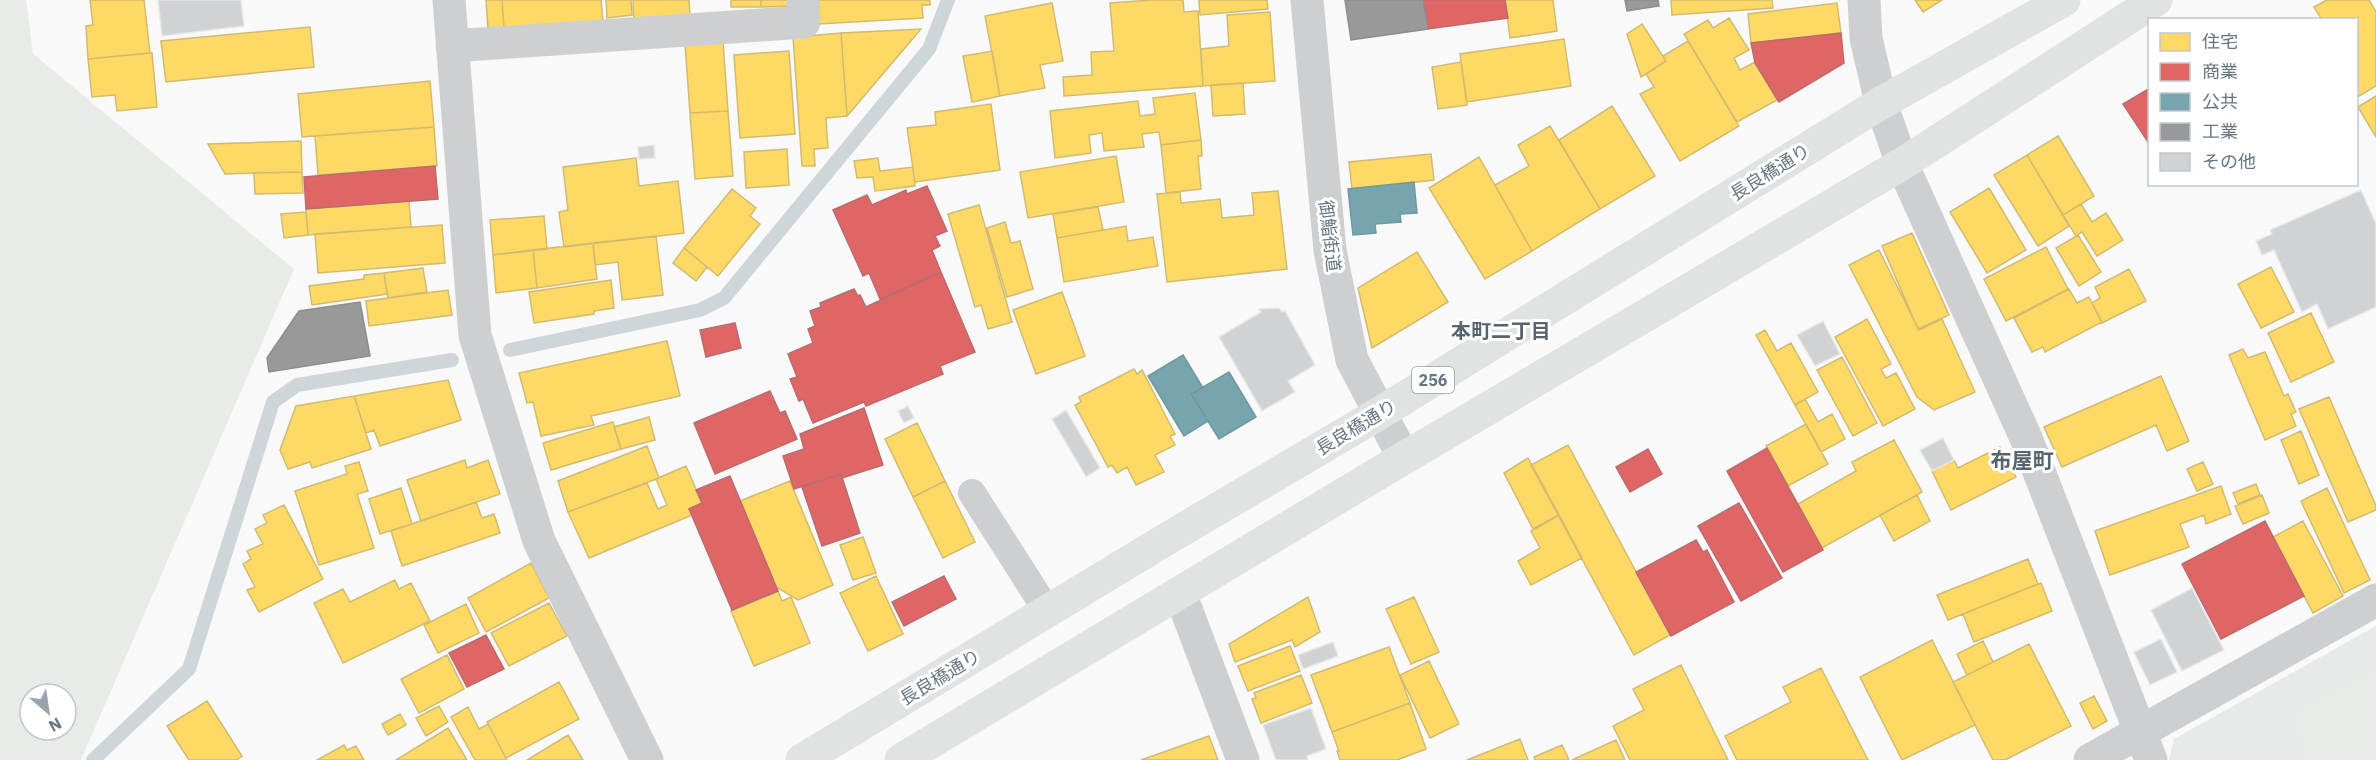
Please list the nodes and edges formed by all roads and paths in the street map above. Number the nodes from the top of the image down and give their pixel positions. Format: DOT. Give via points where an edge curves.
graph roads {
  1 [pos="449,0"];
  2 [pos="803,0"];
  3 [pos="1307,0"];
  4 [pos="1864,0"];
  5 [pos="2064,0"];
  6 [pos="2156,0"];
  7 [pos="452,46"];
  8 [pos="1881,103"];
  9 [pos="1902,164"];
  10 [pos="1380,414"];
  11 [pos="1404,458"];
  12 [pos="972,493"];
  13 [pos="1180,593"];
  14 [pos="2376,600"];
  15 [pos="1048,612"];
  16 [pos="2146,746"];
  17 [pos="647,760"];
  18 [pos="802,760"];
  19 [pos="900,760"];
  20 [pos="1243,760"];
  21 [pos="2090,760"];
  1 -- 7 [label="street"];
  2 -- 7 [label="street" via="804,22"];
  3 -- 10 [label="street, 御鮨街道" via="1330,250 1352,360"];
  4 -- 8 [label="street" via="1866,38"];
  5 -- 8 [label="highway, 長良橋通り / 256"];
  6 -- 9 [label="highway"];
  7 -- 17 [label="street" via="475,335 539,541"];
  8 -- 9 [label="street"];
  8 -- 10 [label="highway, 長良橋通り / 256"];
  9 -- 11 [label="highway"];
  9 -- 16 [label="street" via="2026,438"];
  10 -- 11 [label="street, 御鮨街道"];
  10 -- 15 [label="highway, 長良橋通り / 256"];
  11 -- 13 [label="highway"];
  12 -- 15 [label="lane"];
  13 -- 19 [label="highway"];
  13 -- 20 [label="street"];
  14 -- 16 [label="street"];
  15 -- 18 [label="highway, 長良橋通り / 256"];
  16 -- 21 [label="street"];
}
